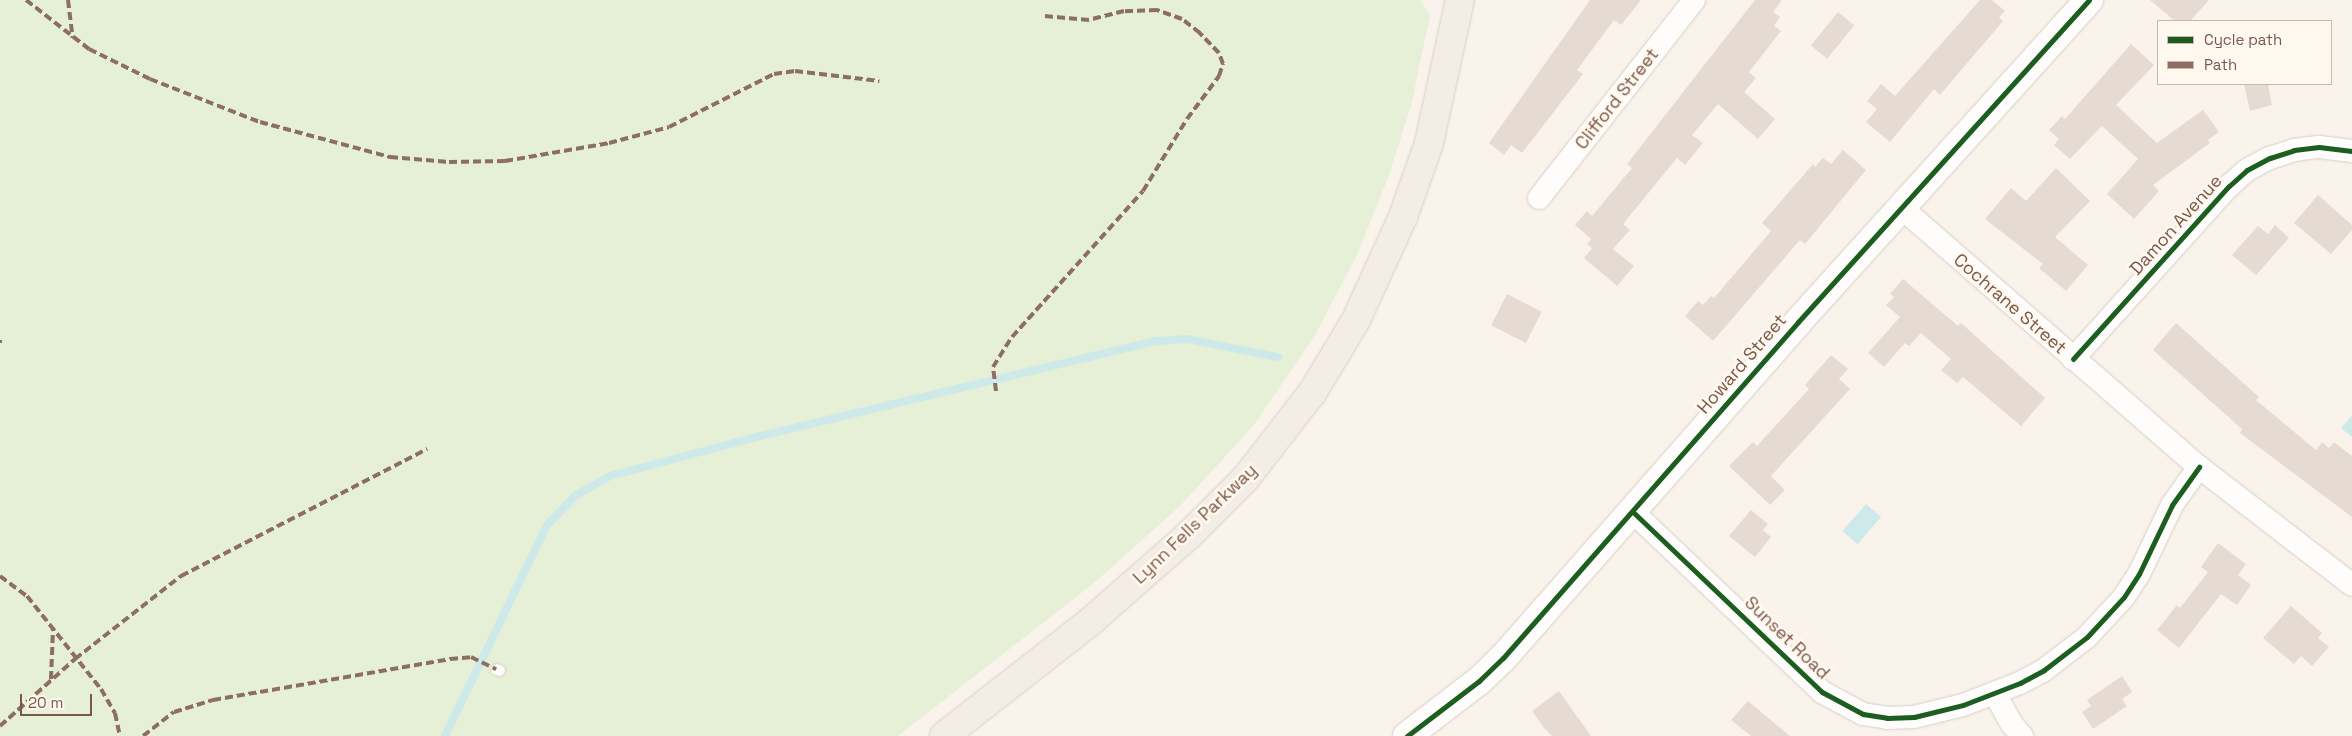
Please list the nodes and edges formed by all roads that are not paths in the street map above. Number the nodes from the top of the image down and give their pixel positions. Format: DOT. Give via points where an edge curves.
graph roads {
  1 [pos="1460,0"];
  2 [pos="1694,0"];
  3 [pos="2089,0"];
  4 [pos="2352,151"];
  5 [pos="1539,198"];
  6 [pos="1903,209"];
  7 [pos="2073,359"];
  8 [pos="2199,468"];
  9 [pos="1633,512"];
  10 [pos="2352,585"];
  11 [pos="1995,694"];
  12 [pos="944,736"];
  13 [pos="1407,736"];
  14 [pos="2022,736"];
  1 -- 12 [label="main road, Lynn Fells Parkway" via="1432,134 1403,217 1356,320 1306,400 1245,478 1189,535 1091,621"];
  2 -- 5 [label="street, Clifford Street"];
  3 -- 6 [label="street, Howard Street"];
  4 -- 7 [label="street, Damon Avenue" via="2319,147 2294,150 2248,170 2228,187"];
  6 -- 7 [label="street, Cochrane Street"];
  6 -- 9 [label="street, Howard Street" via="1798,322"];
  7 -- 8 [label="street, Cochrane Street"];
  8 -- 10 [label="street, Cochrane Street"];
  8 -- 11 [label="street, Sunset Road" via="2172,505 2143,568 2106,618 2044,670"];
  9 -- 11 [label="street, Sunset Road" via="1727,598 1813,684 1841,705 1863,714 1899,718 1936,713"];
  9 -- 13 [label="street, Howard Street" via="1503,658 1479,681"];
  11 -- 14 [label="street"];
}
